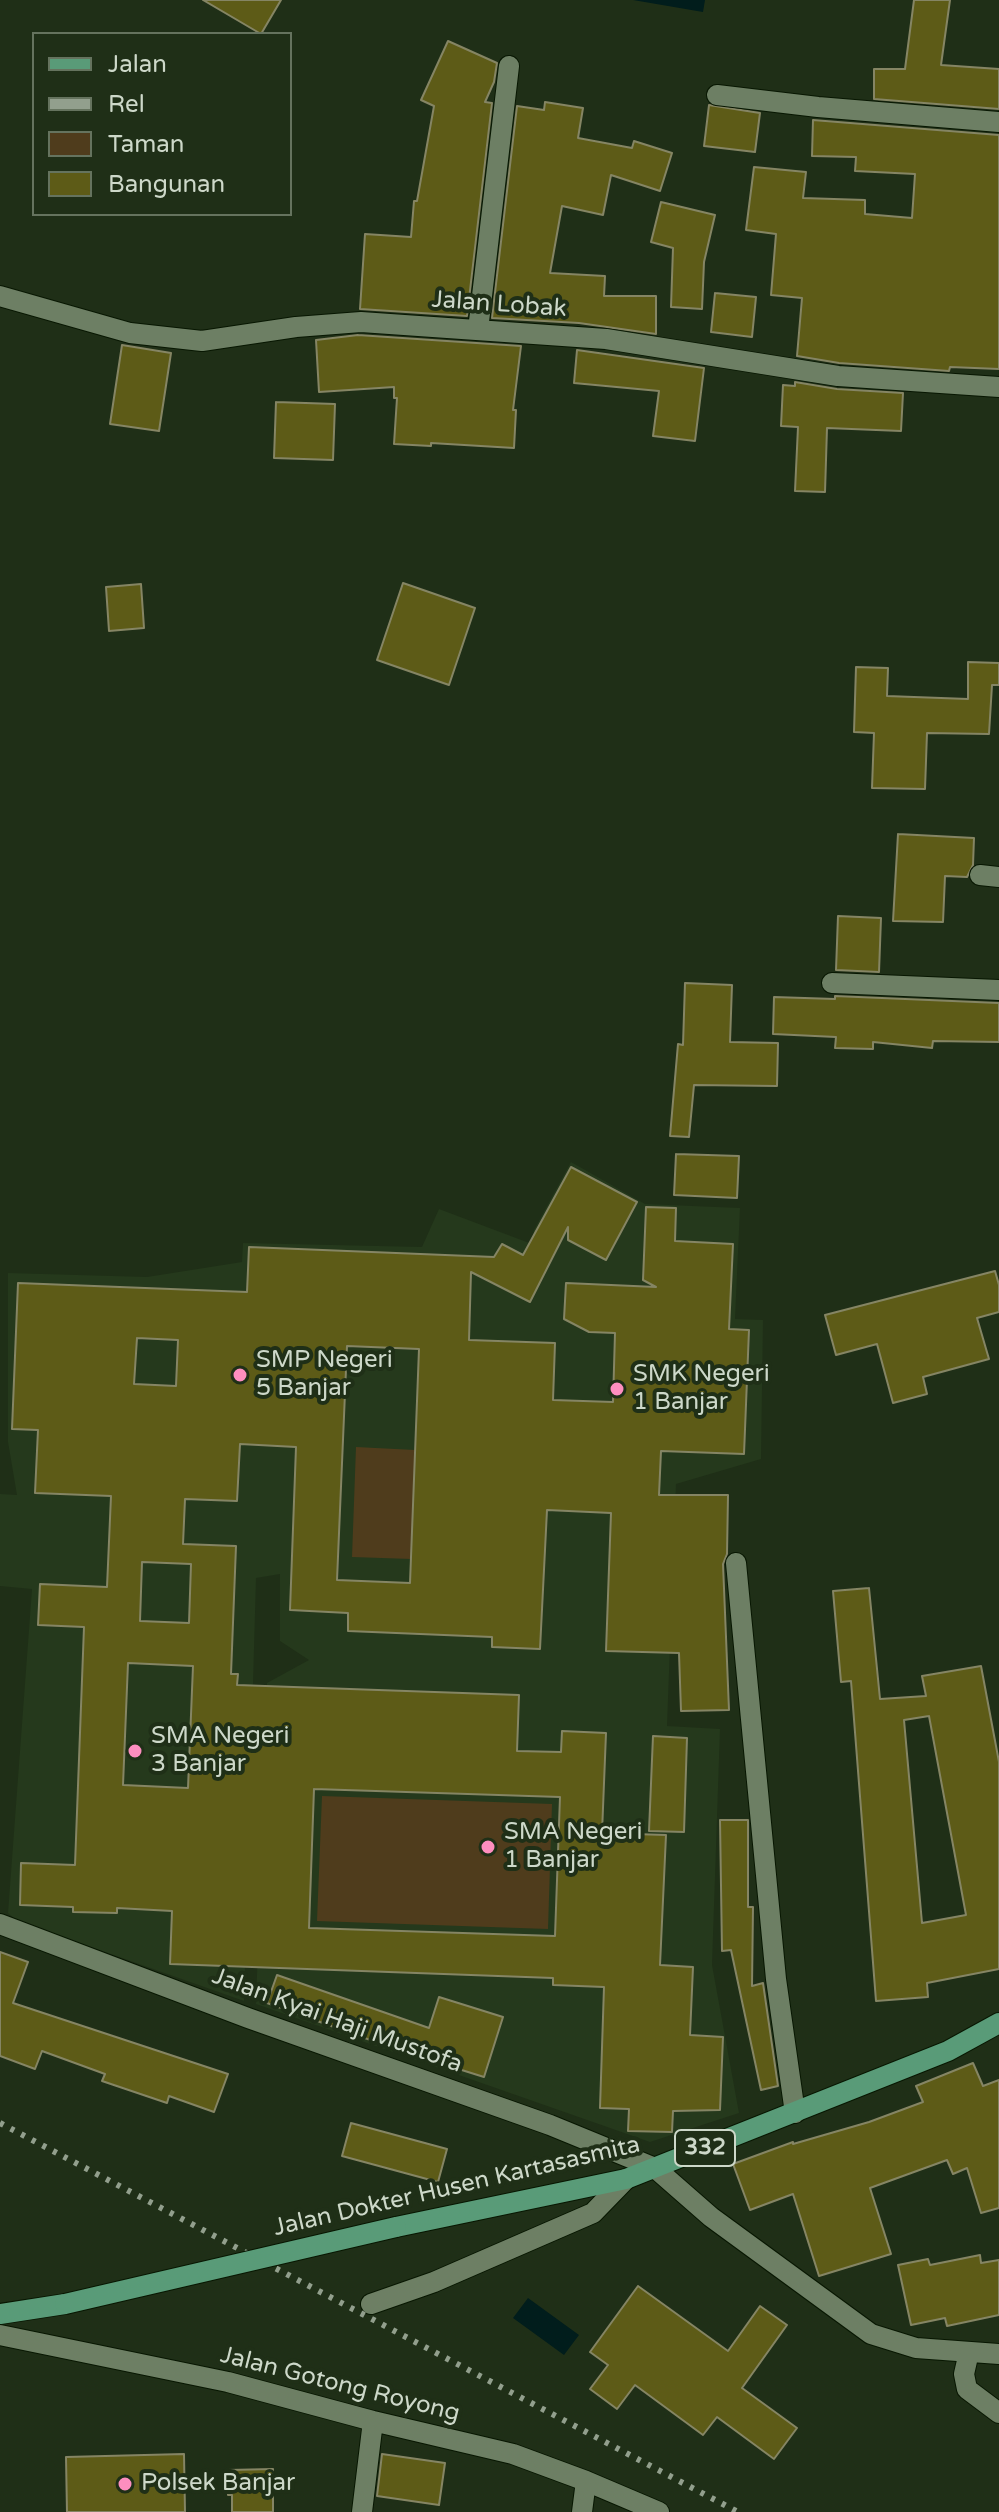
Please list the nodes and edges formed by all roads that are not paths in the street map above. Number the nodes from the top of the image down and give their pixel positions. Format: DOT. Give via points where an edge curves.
graph roads {
  1 [pos="509,66"];
  2 [pos="717,95"];
  3 [pos="999,122"];
  4 [pos="0,296"];
  5 [pos="478,330"];
  6 [pos="999,387"];
  7 [pos="832,983"];
  8 [pos="999,990"];
  9 [pos="736,1563"];
  10 [pos="0,1924"];
  11 [pos="999,2023"];
  12 [pos="795,2113"];
  13 [pos="655,2168"];
  14 [pos="626,2179"];
  15 [pos="371,2304"];
  16 [pos="0,2314"];
  17 [pos="0,2335"];
  18 [pos="969,2352"];
  19 [pos="999,2354"];
  20 [pos="999,2413"];
  21 [pos="373,2421"];
  22 [pos="586,2481"];
  23 [pos="362,2512"];
  24 [pos="582,2512"];
  25 [pos="659,2512"];
  1 -- 5 [label="street"];
  2 -- 3 [label="street"];
  4 -- 5 [label="street, Jalan Lobak" via="130,333 202,341 361,322"];
  5 -- 6 [label="street, Jalan Lobak" via="606,339 838,376"];
  7 -- 8 [label="street"];
  9 -- 12 [label="street" via="776,1979"];
  10 -- 13 [label="street, Jalan Kyai Haji Mustofa"];
  11 -- 12 [label="main road, Jalan Dokter Husen Kartasasmita / 332" via="948,2051"];
  12 -- 13 [label="main road, Jalan Dokter Husen Kartasasmita / 332"];
  13 -- 14 [label="main road, Jalan Dokter Husen Kartasasmita / 332"];
  13 -- 18 [label="street, Jalan Kyai Haji Mustofa" via="711,2217 871,2334 916,2348"];
  14 -- 15 [label="street" via="593,2213"];
  14 -- 16 [label="main road, Jalan Dokter Husen Kartasasmita / 332, bridge"];
  17 -- 21 [label="street, Jalan Gotong Royong" via="228,2382"];
  18 -- 19 [label="street, Jalan Kyai Haji Mustofa"];
  18 -- 20 [label="street" via="967,2389"];
  21 -- 22 [label="street, Jalan Gotong Royong" via="513,2454"];
  21 -- 23 [label="street"];
  22 -- 24 [label="street"];
  22 -- 25 [label="street, Jalan Gotong Royong"];
}
